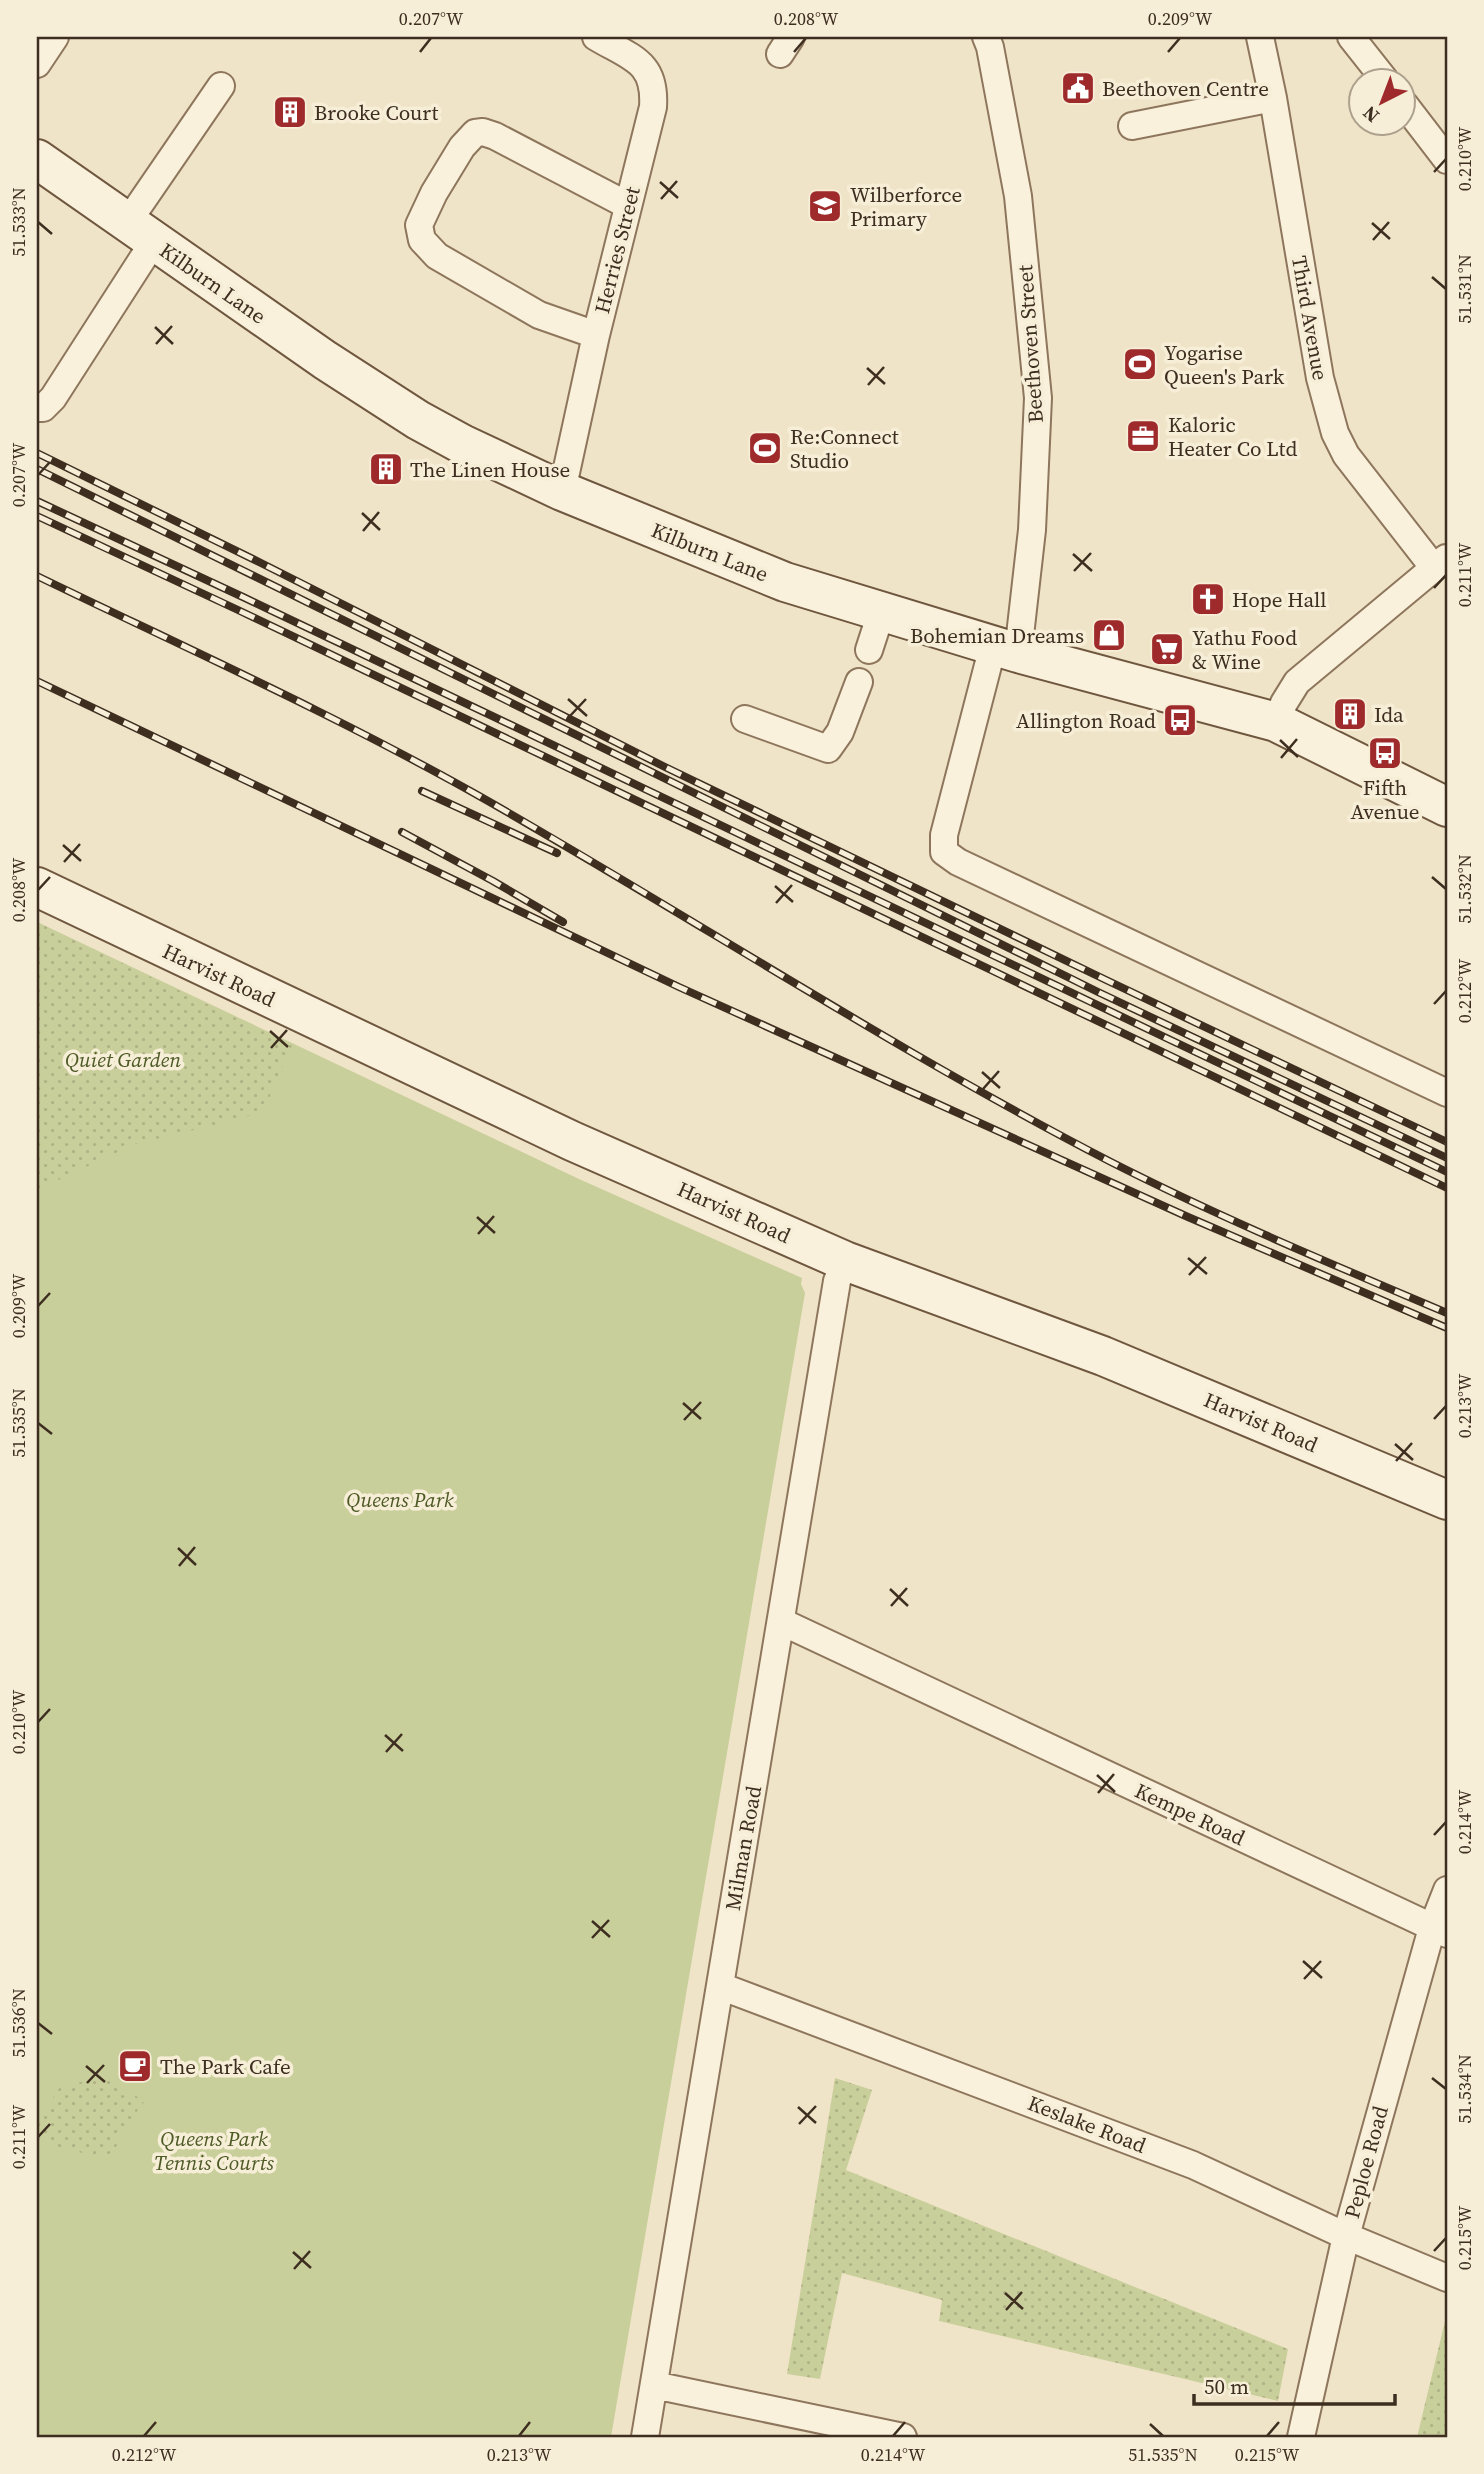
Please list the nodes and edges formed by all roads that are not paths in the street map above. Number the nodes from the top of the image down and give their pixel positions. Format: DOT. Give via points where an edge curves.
graph roads {
  1 [pos="55,37"];
  2 [pos="596,37"];
  3 [pos="986,37"];
  4 [pos="1260,37"];
  5 [pos="1351,37"];
  6 [pos="37,64"];
  7 [pos="1374,66"];
  8 [pos="221,86"];
  9 [pos="1273,98"];
  10 [pos="1418,122"];
  11 [pos="1132,126"];
  12 [pos="37,159"];
  13 [pos="1447,160"];
  14 [pos="627,205"];
  15 [pos="141,232"];
  16 [pos="596,335"];
  17 [pos="37,408"];
  18 [pos="562,491"];
  19 [pos="1441,562"];
  20 [pos="881,613"];
  21 [pos="869,650"];
  22 [pos="1006,650"];
  23 [pos="859,682"];
  24 [pos="745,719"];
  25 [pos="1276,722"];
  26 [pos="1447,807"];
  27 [pos="37,887"];
  28 [pos="1447,1093"];
  29 [pos="845,1261"];
  30 [pos="1447,1500"];
  31 [pos="782,1622"];
  32 [pos="1447,1890"];
  33 [pos="1439,1931"];
  34 [pos="720,1986"];
  35 [pos="1346,2236"];
  36 [pos="1447,2278"];
  37 [pos="654,2385"];
  38 [pos="645,2437"];
  39 [pos="903,2437"];
  40 [pos="1301,2437"];
  1 -- 6 [label="street"];
  2 -- 14 [label="street, Herries Street" via="641,64 654,89"];
  3 -- 22 [label="street, Beethoven Street" via="1018,196 1038,398 1032,530"];
  4 -- 9 [label="street, Third Avenue"];
  5 -- 7 [label="street"];
  8 -- 15 [label="street"];
  9 -- 11 [label="street"];
  9 -- 19 [label="street, Third Avenue" via="1320,378 1335,433 1346,455"];
  10 -- 13 [label="street"];
  12 -- 15 [label="main road, Kilburn Lane"];
  14 -- 16 [label="street, Herries Street"];
  14 -- 16 [label="street" via="483,132 475,133 462,147 419,225 422,240 437,256 539,315"];
  15 -- 17 [label="street" via="53,398"];
  15 -- 18 [label="main road, Kilburn Lane" via="418,420"];
  16 -- 18 [label="street, Herries Street"];
  18 -- 20 [label="main road, Kilburn Lane" via="785,582"];
  19 -- 25 [label="street" via="1297,682"];
  20 -- 21 [label="street"];
  20 -- 22 [label="main road, Kilburn Lane"];
  22 -- 25 [label="main road, Kilburn Lane"];
  22 -- 28 [label="street" via="944,835 944,852"];
  23 -- 24 [label="street" via="840,732 828,749"];
  25 -- 26 [label="main road, Kilburn Lane"];
  27 -- 29 [label="main road, Harvist Road" via="572,1140"];
  29 -- 30 [label="main road, Harvist Road" via="1103,1356"];
  29 -- 31 [label="street, Milman Road" via="837,1281"];
  31 -- 33 [label="street, Kempe Road"];
  31 -- 34 [label="street, Milman Road"];
  32 -- 33 [label="street, Peploe Road"];
  33 -- 35 [label="street, Peploe Road"];
  34 -- 35 [label="street, Keslake Road" via="1193,2165"];
  34 -- 37 [label="street, Milman Road"];
  35 -- 36 [label="street, Keslake Road"];
  35 -- 40 [label="street, Peploe Road"];
  37 -- 38 [label="street, Milman Road"];
  37 -- 39 [label="street"];
}
